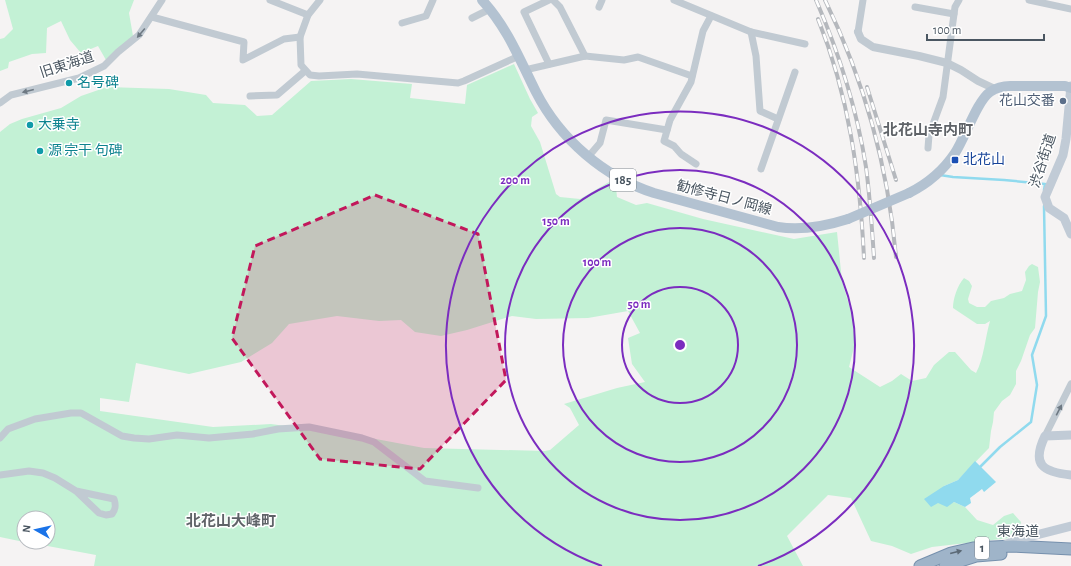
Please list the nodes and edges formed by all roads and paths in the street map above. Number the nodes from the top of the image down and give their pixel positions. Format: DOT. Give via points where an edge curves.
graph roads {
  1 [pos="162,0"];
  2 [pos="270,0"];
  3 [pos="320,0"];
  4 [pos="433,0"];
  5 [pos="482,0"];
  6 [pos="549,0"];
  7 [pos="553,0"];
  8 [pos="674,0"];
  9 [pos="863,0"];
  10 [pos="959,0"];
  11 [pos="1030,0"];
  12 [pos="689,3"];
  13 [pos="915,7"];
  14 [pos="490,9"];
  15 [pos="1071,9"];
  16 [pos="954,14"];
  17 [pos="308,15"];
  18 [pos="711,16"];
  19 [pos="152,17"];
  20 [pos="472,18"];
  21 [pos="402,23"];
  22 [pos="751,32"];
  23 [pos="858,32"];
  24 [pos="300,37"];
  25 [pos="805,44"];
  26 [pos="520,56"];
  27 [pos="586,56"];
  28 [pos="947,63"];
  29 [pos="549,64"];
  30 [pos="526,70"];
  31 [pos="306,71"];
  32 [pos="795,72"];
  33 [pos="692,76"];
  34 [pos="1071,87"];
  35 [pos="996,89"];
  36 [pos="250,96"];
  37 [pos="0,103"];
  38 [pos="778,119"];
  39 [pos="667,130"];
  40 [pos="928,148"];
  41 [pos="588,157"];
  42 [pos="696,164"];
  43 [pos="761,169"];
  44 [pos="1070,231"];
  45 [pos="1071,384"];
  46 [pos="1071,435"];
  47 [pos="1045,436"];
  48 [pos="0,438"];
  49 [pos="0,475"];
  50 [pos="1071,475"];
  51 [pos="478,488"];
  52 [pos="76,491"];
  53 [pos="104,496"];
  54 [pos="99,513"];
  55 [pos="1071,526"];
  56 [pos="1047,532"];
  57 [pos="1000,547"];
  58 [pos="1047,548"];
  59 [pos="1071,549"];
  60 [pos="1071,556"];
  61 [pos="920,566"];
  62 [pos="945,566"];
  1 -- 19 [label="street, 旧東海道"];
  2 -- 17 [label="street"];
  3 -- 17 [label="street"];
  4 -- 21 [label="street" via="426,16"];
  5 -- 14 [label="main road, 勧修寺日ノ岡線 / 185"];
  6 -- 29 [label="street" via="524,12"];
  7 -- 27 [label="street" via="560,7"];
  8 -- 12 [label="street"];
  9 -- 23 [label="street"];
  10 -- 16 [label="street"];
  11 -- 15 [label="street"];
  12 -- 18 [label="street"];
  13 -- 16 [label="street"];
  14 -- 20 [label="street"];
  14 -- 26 [label="main road, 勧修寺日ノ岡線 / 185"];
  16 -- 28 [label="street"];
  17 -- 24 [label="street"];
  18 -- 22 [label="street"];
  18 -- 33 [label="street" via="703,31"];
  19 -- 24 [label="street" via="244,42 243,60 284,39"];
  19 -- 37 [label="street, 旧東海道, one-way" via="139,35 104,66 79,78 11,95"];
  22 -- 25 [label="street"];
  22 -- 38 [label="street" via="756,56 760,111"];
  23 -- 28 [label="street" via="863,41 879,49"];
  24 -- 31 [label="street" via="301,65"];
  26 -- 30 [label="main road, 勧修寺日ノ岡線 / 185"];
  26 -- 31 [label="street" via="458,83 357,74 319,76 310,75"];
  27 -- 29 [label="street"];
  27 -- 33 [label="street" via="624,60 638,57"];
  28 -- 35 [label="street"];
  28 -- 40 [label="street" via="943,97 929,135"];
  29 -- 30 [label="street"];
  30 -- 41 [label="main road, 勧修寺日ノ岡線 / 185" via="550,115"];
  31 -- 36 [label="street" via="277,95"];
  32 -- 38 [label="street"];
  33 -- 39 [label="street"];
  34 -- 35 [label="main road, 勧修寺日ノ岡線 / 185" via="1022,85"];
  34 -- 44 [label="main road, 渋谷街道" via="1066,139 1045,197 1049,208 1064,218"];
  35 -- 41 [label="main road, 勧修寺日ノ岡線 / 185, bridge" via="983,98 960,145 947,164 931,179 909,193 848,219 817,227 778,227 644,190 614,175"];
  38 -- 43 [label="street"];
  39 -- 41 [label="street" via="606,120 600,142"];
  39 -- 42 [label="street" via="664,141"];
  47 -- 45 [label="street, one-way"];
  46 -- 47 [label="main road"];
  47 -- 50 [label="main road" via="1040,447 1044,467 1056,474"];
  48 -- 51 [label="street" via="16,426 71,413 81,414 122,436 150,439 176,435 209,438 309,427 374,442 425,481"];
  49 -- 52 [label="street" via="42,473"];
  52 -- 53 [label="street"];
  52 -- 54 [label="street"];
  53 -- 54 [label="street" via="98,502"];
  53 -- 54 [label="street" via="114,499 115,509 112,514"];
  55 -- 56 [label="main road"];
  56 -- 57 [label="main road"];
  56 -- 58 [label="main road"];
  57 -- 58 [label="highway, 東海道 / 1"];
  61 -- 57 [label="highway, 東海道 / 1, one-way" via="951,553 973,548"];
  58 -- 59 [label="highway, 東海道 / 1"];
  60 -- 62 [label="highway, 東海道 / 1" via="1013,553 984,555"];
}
